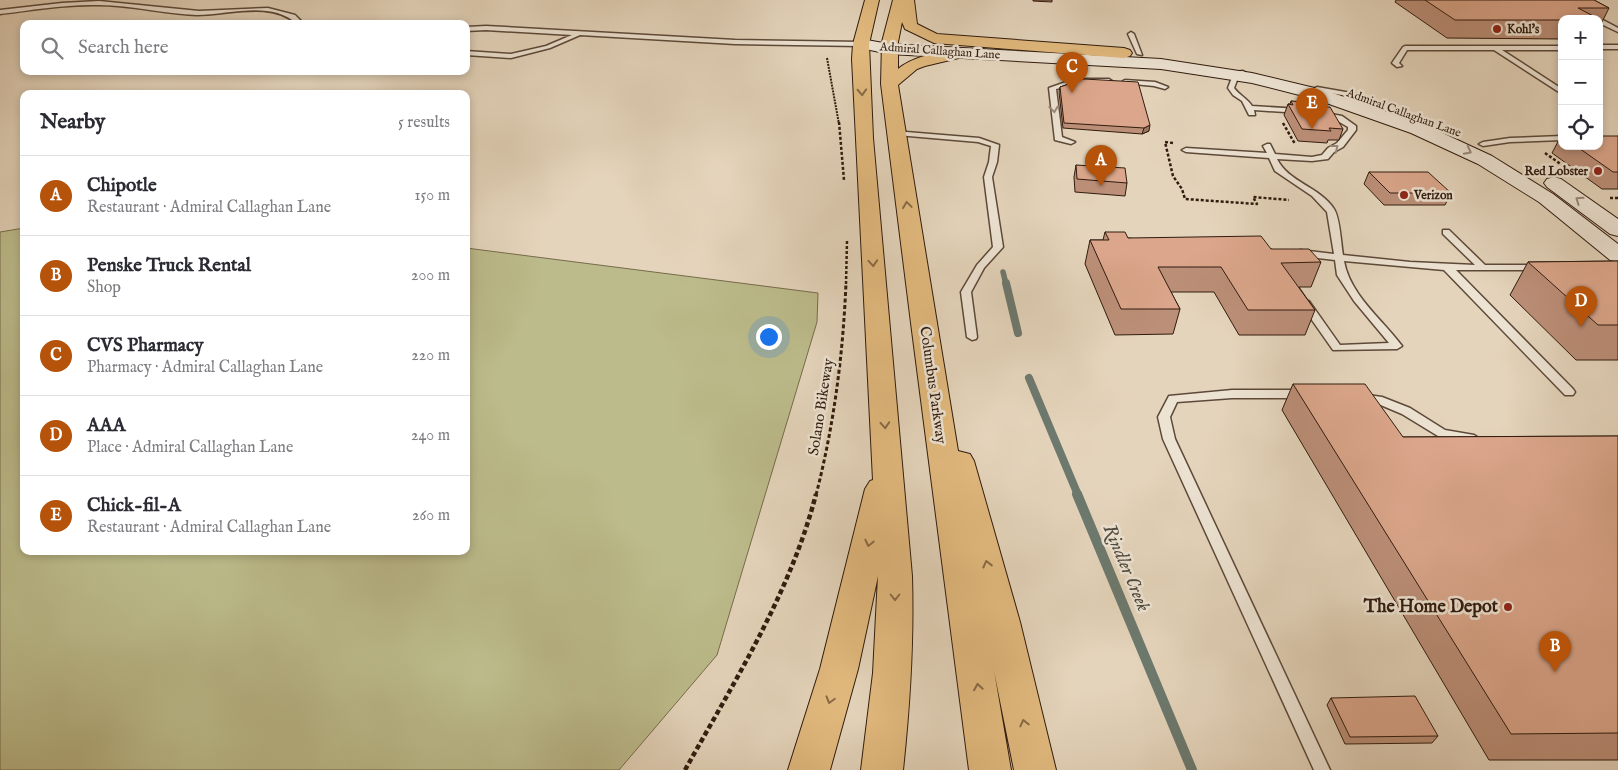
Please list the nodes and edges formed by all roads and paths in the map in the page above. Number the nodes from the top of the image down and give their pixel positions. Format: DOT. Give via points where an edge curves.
graph roads {
  1 [pos="872,0"];
  2 [pos="900,0"];
  3 [pos="907,0"];
  4 [pos="0,12"];
  5 [pos="298,20"];
  6 [pos="1603,22"];
  7 [pos="470,29"];
  8 [pos="1618,30"];
  9 [pos="581,33"];
  10 [pos="1131,34"];
  11 [pos="828,43"];
  12 [pos="861,44"];
  13 [pos="889,46"];
  14 [pos="1618,47"];
  15 [pos="1495,48"];
  16 [pos="1558,48"];
  17 [pos="1603,48"];
  18 [pos="470,53"];
  19 [pos="961,53"];
  20 [pos="1132,53"];
  21 [pos="1399,66"];
  22 [pos="1235,76"];
  23 [pos="889,84"];
  24 [pos="1165,87"];
  25 [pos="1558,89"];
  26 [pos="1357,96"];
  27 [pos="897,133"];
  28 [pos="1558,138"];
  29 [pos="1071,142"];
  30 [pos="1483,144"];
  31 [pos="1267,146"];
  32 [pos="1186,150"];
  33 [pos="1272,156"];
  34 [pos="844,184"];
  35 [pos="1618,229"];
  36 [pos="1446,232"];
  37 [pos="846,233"];
  38 [pos="1294,252"];
  39 [pos="1618,256"];
  40 [pos="1338,257"];
  41 [pos="1447,267"];
  42 [pos="1482,267"];
  43 [pos="1550,267"];
  44 [pos="1299,295"];
  45 [pos="926,337"];
  46 [pos="972,337"];
  47 [pos="1569,392"];
  48 [pos="1312,394"];
  49 [pos="1350,397"];
  50 [pos="1484,441"];
  51 [pos="888,461"];
  52 [pos="685,770"];
  53 [pos="809,770"];
  54 [pos="882,770"];
  55 [pos="990,770"];
  56 [pos="1035,770"];
  57 [pos="1322,770"];
  1 -- 12 [label="main road"];
  2 -- 13 [label="main road, Columbus Parkway"];
  3 -- 20 [label="main road" via="910,26 934,38"];
  4 -- 5 [label="lane" via="101,3 202,13 264,10 289,13"];
  6 -- 8 [label="lane"];
  7 -- 9 [label="lane"];
  9 -- 11 [label="lane" via="735,42"];
  9 -- 18 [label="lane" via="548,47 511,56"];
  10 -- 20 [label="lane"];
  11 -- 12 [label="lane"];
  11 -- 34 [label="path" via="827,58 840,128"];
  12 -- 13 [label="main road, Admiral Callaghan Lane"];
  12 -- 51 [label="main road, one-way" via="864,138"];
  13 -- 19 [label="main road, Admiral Callaghan Lane"];
  13 -- 20 [label="main road, Admiral Callaghan Lane"];
  13 -- 23 [label="main road, Columbus Parkway"];
  14 -- 17 [label="lane"];
  15 -- 16 [label="lane"];
  15 -- 21 [label="lane" via="1405,48 1395,63"];
  15 -- 25 [label="lane"];
  19 -- 22 [label="main road, Admiral Callaghan Lane" via="1162,64"];
  19 -- 23 [label="main road" via="920,62"];
  20 -- 26 [label="main road, Admiral Callaghan Lane" via="1258,71"];
  22 -- 26 [label="lane" via="1236,73 1246,73"];
  33 -- 22 [label="lane, one-way" via="1325,157 1350,134 1352,126 1339,118 1314,112 1250,111 1245,100 1231,88"];
  22 -- 39 [label="main road, Admiral Callaghan Lane, one-way" via="1346,102 1462,148 1546,198"];
  23 -- 27 [label="main road, Columbus Parkway"];
  24 -- 29 [label="lane, one-way" via="1090,79 1052,88 1058,138"];
  26 -- 30 [label="main road, Admiral Callaghan Lane"];
  45 -- 27 [label="main road, Columbus Parkway, one-way"];
  27 -- 46 [label="lane" via="979,140 995,145 988,177 998,247 980,267 966,292"];
  28 -- 30 [label="lane"];
  35 -- 30 [label="main road, Admiral Callaghan Lane, one-way" via="1552,182"];
  31 -- 33 [label="lane"];
  32 -- 33 [label="lane"];
  33 -- 40 [label="lane" via="1278,169 1315,194 1330,211"];
  36 -- 42 [label="lane"];
  37 -- 52 [label="path, Solano Bikeway" via="842,351 828,446 818,487 804,532 775,601 742,669"];
  38 -- 40 [label="lane"];
  40 -- 41 [label="lane"];
  40 -- 44 [label="lane" via="1342,275 1397,346 1337,348"];
  41 -- 42 [label="lane"];
  41 -- 47 [label="lane"];
  42 -- 43 [label="lane"];
  55 -- 45 [label="main road, Columbus Parkway, one-way"];
  56 -- 45 [label="main road, one-way" via="982,544"];
  48 -- 57 [label="lane" via="1232,394 1173,399 1164,417 1169,439"];
  49 -- 50 [label="lane" via="1378,400 1406,411 1442,433"];
  51 -- 53 [label="main road, one-way" via="839,669"];
  51 -- 54 [label="main road, one-way" via="896,576 896,631"];
}
